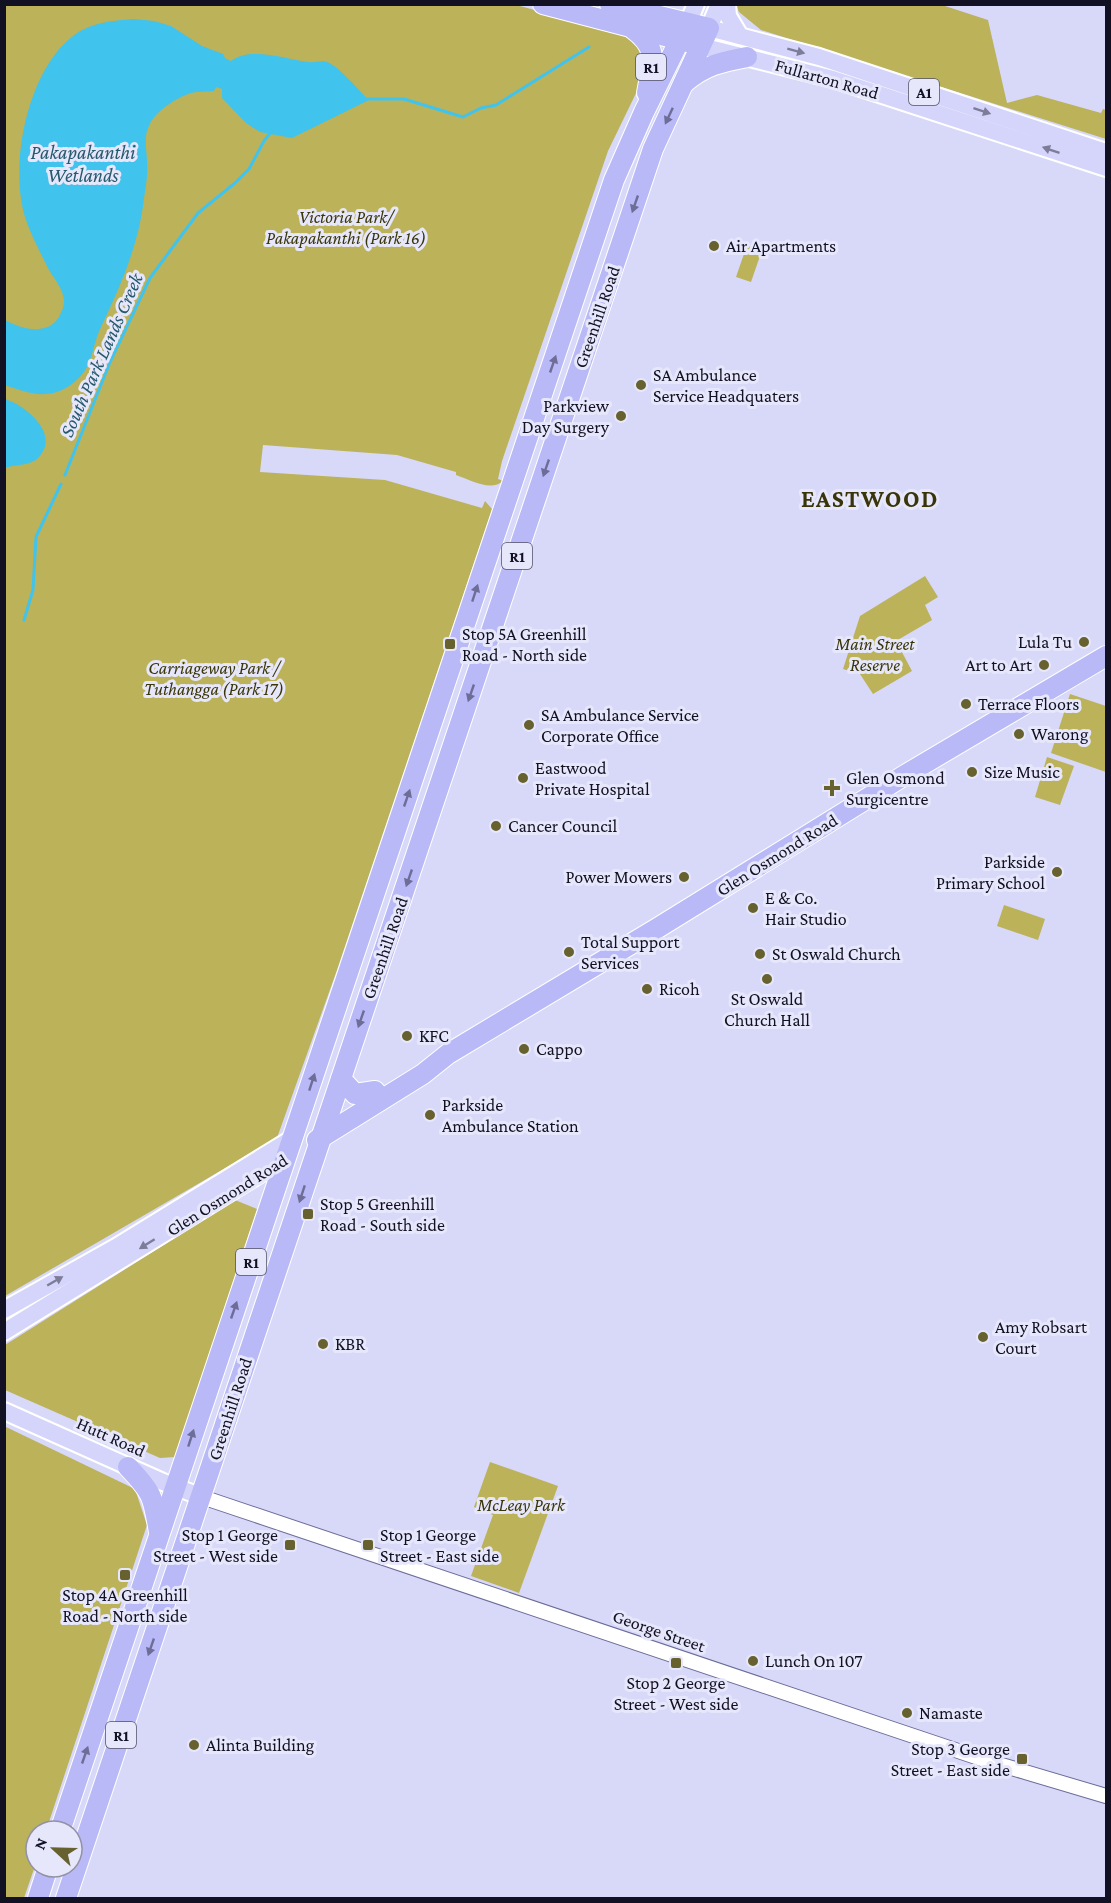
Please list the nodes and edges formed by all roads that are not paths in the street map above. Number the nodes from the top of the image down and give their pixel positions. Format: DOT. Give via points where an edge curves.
graph roads {
  1 [pos="543,4"];
  2 [pos="610,4"];
  3 [pos="696,4"];
  4 [pos="719,4"];
  5 [pos="727,4"];
  6 [pos="633,29"];
  7 [pos="684,32"];
  8 [pos="740,36"];
  9 [pos="705,37"];
  10 [pos="747,57"];
  11 [pos="684,83"];
  12 [pos="644,112"];
  13 [pos="1107,152"];
  14 [pos="1107,168"];
  15 [pos="1107,656"];
  16 [pos="448,1054"];
  17 [pos="341,1079"];
  18 [pos="375,1091"];
  19 [pos="328,1117"];
  20 [pos="293,1138"];
  21 [pos="321,1138"];
  22 [pos="286,1158"];
  23 [pos="4,1310"];
  24 [pos="4,1332"];
  25 [pos="216,1365"];
  26 [pos="242,1374"];
  27 [pos="4,1411"];
  28 [pos="128,1467"];
  29 [pos="175,1488"];
  30 [pos="202,1497"];
  31 [pos="160,1535"];
  32 [pos="149,1567"];
  33 [pos="177,1571"];
  34 [pos="77,1781"];
  35 [pos="103,1788"];
  36 [pos="1107,1796"];
  37 [pos="64,1819"];
  38 [pos="44,1879"];
  39 [pos="38,1899"];
  40 [pos="66,1899"];
  1 -- 6 [label="highway, Fullarton Road / R1"];
  2 -- 7 [label="highway, Fullarton Road / R1"];
  3 -- 7 [label="main road, Greenhill Road"];
  4 -- 9 [label="main road, Greenhill Road"];
  5 -- 8 [label="main road" via="728,16"];
  6 -- 7 [label="highway, Fullarton Road / R1"];
  6 -- 12 [label="highway, R1" via="646,39 653,59"];
  7 -- 9 [label="highway, Fullarton Road / R1"];
  7 -- 12 [label="highway, Greenhill Road"];
  8 -- 9 [label="main road, Fullarton Road / A1"];
  8 -- 13 [label="main road, Fullarton Road / A1, one-way" via="819,57"];
  9 -- 10 [label="main road, Fullarton Road / A1"];
  9 -- 11 [label="highway, Greenhill Road / R1"];
  10 -- 11 [label="highway" via="699,71"];
  14 -- 10 [label="main road, Fullarton Road / A1, one-way" via="833,79"];
  11 -- 17 [label="highway, Greenhill Road / R1, one-way" via="653,148"];
  20 -- 12 [label="highway, Greenhill Road / R1, one-way" via="614,180"];
  15 -- 16 [label="highway, Glen Osmond Road"];
  16 -- 18 [label="highway, Glen Osmond Road" via="417,1065"];
  16 -- 21 [label="highway, Glen Osmond Road"];
  17 -- 18 [label="highway" via="355,1094"];
  17 -- 19 [label="highway, Greenhill Road / R1"];
  18 -- 19 [label="highway, Glen Osmond Road"];
  19 -- 20 [label="highway, Glen Osmond Road"];
  19 -- 21 [label="highway, Greenhill Road / R1"];
  20 -- 22 [label="highway, Greenhill Road / R1"];
  23 -- 20 [label="main road, Glen Osmond Road, one-way" via="116,1247"];
  21 -- 22 [label="highway, Glen Osmond Road"];
  21 -- 26 [label="highway, Greenhill Road / R1, one-way"];
  22 -- 24 [label="main road, Glen Osmond Road, one-way"];
  25 -- 22 [label="highway, Greenhill Road / R1, one-way"];
  25 -- 26 [label="highway"];
  29 -- 25 [label="highway, Greenhill Road / R1, one-way"];
  26 -- 30 [label="highway, Greenhill Road / R1"];
  27 -- 28 [label="main road, Hutt Road"];
  28 -- 29 [label="main road, Hutt Road"];
  28 -- 31 [label="highway" via="148,1487"];
  29 -- 30 [label="main road, Hutt Road"];
  29 -- 31 [label="highway, Greenhill Road / R1"];
  30 -- 33 [label="highway, Greenhill Road / R1"];
  30 -- 36 [label="street, George Street" via="988,1761"];
  31 -- 32 [label="highway, Greenhill Road / R1"];
  32 -- 33 [label="highway" via="164,1565"];
  34 -- 32 [label="highway, Greenhill Road / R1, one-way"];
  33 -- 35 [label="highway, Greenhill Road / R1, one-way"];
  34 -- 35 [label="highway" via="92,1779"];
  34 -- 37 [label="highway, Greenhill Road / R1"];
  35 -- 40 [label="highway, Greenhill Road / R1"];
  38 -- 39 [label="highway"];
}
